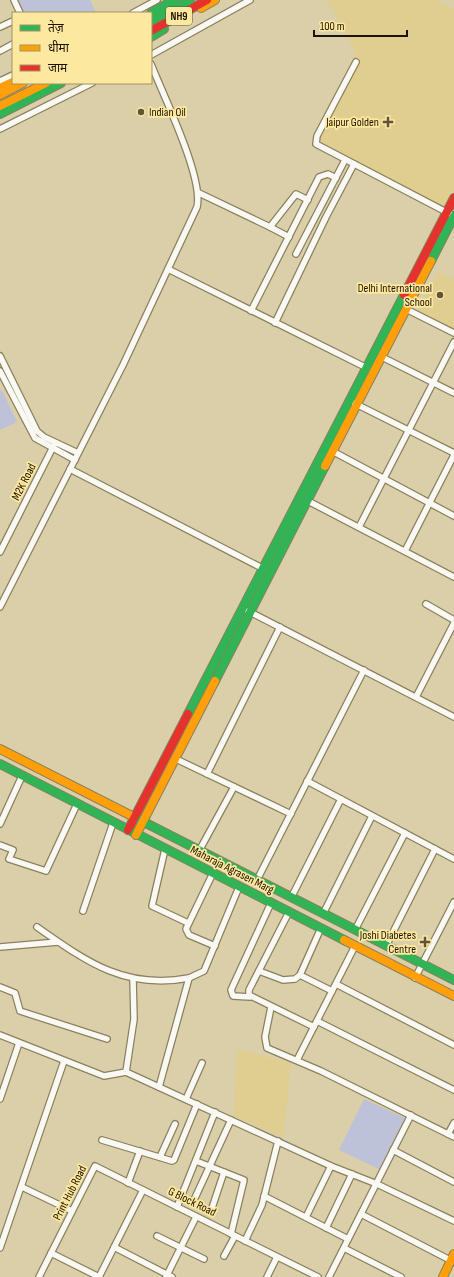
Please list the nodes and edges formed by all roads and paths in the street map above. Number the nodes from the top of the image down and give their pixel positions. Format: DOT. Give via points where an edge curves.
graph roads {
  1 [pos="14,0"];
  2 [pos="156,0"];
  3 [pos="174,0"];
  4 [pos="190,0"];
  5 [pos="207,0"];
  6 [pos="215,0"];
  7 [pos="250,0"];
  8 [pos="20,12"];
  9 [pos="135,12"];
  10 [pos="152,12"];
  11 [pos="152,20"];
  12 [pos="12,21"];
  13 [pos="0,26"];
  14 [pos="152,30"];
  15 [pos="152,36"];
  16 [pos="12,45"];
  17 [pos="0,51"];
  18 [pos="152,54"];
  19 [pos="356,62"];
  20 [pos="152,66"];
  21 [pos="12,75"];
  22 [pos="0,81"];
  23 [pos="12,82"];
  24 [pos="21,84"];
  25 [pos="44,84"];
  26 [pos="59,84"];
  27 [pos="90,84"];
  28 [pos="0,88"];
  29 [pos="0,95"];
  30 [pos="0,106"];
  31 [pos="0,114"];
  32 [pos="0,129"];
  33 [pos="345,160"];
  34 [pos="354,164"];
  35 [pos="336,178"];
  36 [pos="199,193"];
  37 [pos="454,198"];
  38 [pos="308,200"];
  39 [pos="446,212"];
  40 [pos="454,216"];
  41 [pos="270,227"];
  42 [pos="289,237"];
  43 [pos="296,254"];
  44 [pos="168,269"];
  45 [pos="406,309"];
  46 [pos="251,311"];
  47 [pos="275,323"];
  48 [pos="454,333"];
  49 [pos="454,342"];
  50 [pos="0,356"];
  51 [pos="382,358"];
  52 [pos="367,368"];
  53 [pos="0,371"];
  54 [pos="433,383"];
  55 [pos="454,393"];
  56 [pos="354,403"];
  57 [pos="408,430"];
  58 [pos="54,446"];
  59 [pos="334,452"];
  60 [pos="78,453"];
  61 [pos="454,454"];
  62 [pos="75,460"];
  63 [pos="70,469"];
  64 [pos="384,479"];
  65 [pos="308,501"];
  66 [pos="430,503"];
  67 [pos="454,515"];
  68 [pos="359,527"];
  69 [pos="406,551"];
  70 [pos="0,552"];
  71 [pos="264,569"];
  72 [pos="454,576"];
  73 [pos="426,604"];
  74 [pos="0,607"];
  75 [pos="247,610"];
  76 [pos="454,621"];
  77 [pos="280,628"];
  78 [pos="364,670"];
  79 [pos="416,697"];
  80 [pos="454,717"];
  81 [pos="0,749"];
  82 [pos="176,759"];
  83 [pos="0,764"];
  84 [pos="207,774"];
  85 [pos="22,776"];
  86 [pos="307,781"];
  87 [pos="234,787"];
  88 [pos="341,799"];
  89 [pos="77,804"];
  90 [pos="291,814"];
  91 [pos="372,816"];
  92 [pos="134,817"];
  93 [pos="142,822"];
  94 [pos="113,823"];
  95 [pos="0,824"];
  96 [pos="128,830"];
  97 [pos="405,833"];
  98 [pos="136,835"];
  99 [pos="0,845"];
  100 [pos="166,849"];
  101 [pos="436,849"];
  102 [pos="199,851"];
  103 [pos="454,859"];
  104 [pos="213,873"];
  105 [pos="257,880"];
  106 [pos="239,887"];
  107 [pos="291,898"];
  108 [pos="454,902"];
  109 [pos="271,903"];
  110 [pos="83,911"];
  111 [pos="289,912"];
  112 [pos="323,914"];
  113 [pos="188,923"];
  114 [pos="37,928"];
  115 [pos="321,928"];
  116 [pos="355,930"];
  117 [pos="59,942"];
  118 [pos="215,946"];
  119 [pos="355,946"];
  120 [pos="386,946"];
  121 [pos="0,947"];
  122 [pos="422,964"];
  123 [pos="259,972"];
  124 [pos="300,975"];
  125 [pos="189,978"];
  126 [pos="415,978"];
  127 [pos="134,979"];
  128 [pos="454,980"];
  129 [pos="336,984"];
  130 [pos="0,987"];
  131 [pos="332,991"];
  132 [pos="454,996"];
  133 [pos="250,997"];
  134 [pos="270,1007"];
  135 [pos="317,1021"];
  136 [pos="314,1027"];
  137 [pos="0,1035"];
  138 [pos="107,1039"];
  139 [pos="19,1042"];
  140 [pos="454,1045"];
  141 [pos="297,1060"];
  142 [pos="64,1061"];
  143 [pos="202,1062"];
  144 [pos="126,1072"];
  145 [pos="159,1087"];
  146 [pos="454,1090"];
  147 [pos="0,1099"];
  148 [pos="186,1099"];
  149 [pos="197,1104"];
  150 [pos="215,1112"];
  151 [pos="411,1115"];
  152 [pos="231,1120"];
  153 [pos="454,1123"];
  154 [pos="175,1124"];
  155 [pos="451,1135"];
  156 [pos="102,1140"];
  157 [pos="278,1141"];
  158 [pos="393,1150"];
  159 [pos="140,1151"];
  160 [pos="160,1156"];
  161 [pos="196,1160"];
  162 [pos="210,1166"];
  163 [pos="331,1166"];
  164 [pos="224,1172"];
  165 [pos="352,1174"];
  166 [pos="454,1182"];
  167 [pos="128,1183"];
  168 [pos="377,1184"];
  169 [pos="22,1187"];
  170 [pos="143,1190"];
  171 [pos="264,1196"];
  172 [pos="194,1200"];
  173 [pos="177,1207"];
  174 [pos="212,1208"];
  175 [pos="72,1211"];
  176 [pos="361,1214"];
  177 [pos="196,1217"];
  178 [pos="306,1217"];
  179 [pos="454,1221"];
  180 [pos="326,1228"];
  181 [pos="233,1235"];
  182 [pos="157,1236"];
  183 [pos="348,1239"];
  184 [pos="245,1241"];
  185 [pos="1,1244"];
  186 [pos="114,1247"];
  187 [pos="180,1248"];
  188 [pos="344,1248"];
  189 [pos="51,1254"];
  190 [pos="224,1256"];
  191 [pos="452,1256"];
  192 [pos="277,1257"];
  193 [pos="204,1259"];
  194 [pos="168,1276"];
  195 [pos="40,1277"];
  196 [pos="99,1277"];
  197 [pos="267,1277"];
  198 [pos="318,1277"];
  199 [pos="329,1277"];
  200 [pos="401,1277"];
  201 [pos="443,1277"];
  1 -- 8 [label="street"];
  2 -- 9 [label="street"];
  3 -- 10 [label="main road"];
  4 -- 11 [label="main road, NH9"];
  5 -- 14 [label="main road, NH9"];
  6 -- 15 [label="main road"];
  7 -- 18 [label="street"];
  12 -- 13 [label="street"];
  16 -- 17 [label="street"];
  19 -- 33 [label="street" via="315,142"];
  20 -- 36 [label="street" via="192,166"];
  21 -- 22 [label="street"];
  23 -- 28 [label="main road"];
  24 -- 29 [label="main road"];
  25 -- 30 [label="main road"];
  26 -- 31 [label="main road"];
  27 -- 32 [label="street"];
  33 -- 34 [label="street"];
  33 -- 35 [label="street"];
  34 -- 39 [label="street"];
  34 -- 47 [label="street"];
  35 -- 38 [label="street" via="328,174 319,177"];
  35 -- 43 [label="street"];
  36 -- 41 [label="street"];
  36 -- 44 [label="street" via="197,207"];
  37 -- 39 [label="main road"];
  38 -- 41 [label="street" via="296,194"];
  38 -- 42 [label="street"];
  39 -- 40 [label="street"];
  39 -- 52 [label="main road"];
  40 -- 45 [label="main road"];
  41 -- 42 [label="street"];
  42 -- 46 [label="street"];
  44 -- 46 [label="street"];
  44 -- 60 [label="street" via="123,366"];
  45 -- 48 [label="street"];
  45 -- 51 [label="main road"];
  46 -- 47 [label="street"];
  47 -- 52 [label="street"];
  49 -- 54 [label="street"];
  50 -- 58 [label="street" via="38,431"];
  51 -- 54 [label="street"];
  51 -- 56 [label="main road"];
  52 -- 56 [label="main road"];
  53 -- 58 [label="street" via="32,434 40,442"];
  54 -- 55 [label="street"];
  54 -- 57 [label="street"];
  56 -- 57 [label="street"];
  56 -- 59 [label="main road"];
  56 -- 71 [label="main road"];
  57 -- 61 [label="street"];
  57 -- 64 [label="street"];
  58 -- 60 [label="street"];
  58 -- 62 [label="street"];
  58 -- 70 [label="street, M2K Road"];
  59 -- 64 [label="street"];
  59 -- 65 [label="main road"];
  60 -- 62 [label="street"];
  61 -- 66 [label="street"];
  62 -- 63 [label="street"];
  63 -- 71 [label="street"];
  63 -- 74 [label="street"];
  64 -- 66 [label="street"];
  64 -- 68 [label="street"];
  65 -- 68 [label="street"];
  65 -- 75 [label="main road"];
  66 -- 67 [label="street"];
  66 -- 69 [label="street"];
  68 -- 69 [label="street"];
  69 -- 72 [label="street"];
  71 -- 75 [label="main road"];
  73 -- 76 [label="street"];
  75 -- 77 [label="street"];
  75 -- 82 [label="main road"];
  75 -- 92 [label="main road"];
  76 -- 79 [label="street"];
  77 -- 78 [label="street"];
  77 -- 84 [label="street"];
  78 -- 79 [label="street"];
  78 -- 86 [label="street"];
  79 -- 80 [label="street"];
  81 -- 92 [label="main road, Maharaja Agrasen Marg"];
  82 -- 84 [label="street"];
  82 -- 93 [label="main road"];
  83 -- 85 [label="main road, Maharaja Agrasen Marg"];
  84 -- 87 [label="street"];
  85 -- 89 [label="main road, Maharaja Agrasen Marg"];
  85 -- 95 [label="street"];
  86 -- 88 [label="street"];
  86 -- 90 [label="street"];
  87 -- 90 [label="street"];
  87 -- 102 [label="street"];
  88 -- 91 [label="street"];
  88 -- 107 [label="street"];
  89 -- 94 [label="main road, Maharaja Agrasen Marg"];
  89 -- 99 [label="street" via="46,870 9,859 13,850"];
  90 -- 105 [label="street"];
  91 -- 97 [label="street"];
  91 -- 112 [label="street"];
  92 -- 93 [label="main road, Maharaja Agrasen Marg"];
  92 -- 96 [label="main road"];
  93 -- 98 [label="main road"];
  93 -- 102 [label="main road, Maharaja Agrasen Marg"];
  94 -- 96 [label="main road, Maharaja Agrasen Marg"];
  94 -- 110 [label="street"];
  96 -- 98 [label="main road, Maharaja Agrasen Marg"];
  97 -- 101 [label="street"];
  97 -- 116 [label="street"];
  98 -- 100 [label="main road, Maharaja Agrasen Marg"];
  100 -- 104 [label="main road, Maharaja Agrasen Marg"];
  100 -- 113 [label="street" via="152,906"];
  101 -- 103 [label="street"];
  101 -- 120 [label="street"];
  102 -- 105 [label="main road, Maharaja Agrasen Marg"];
  104 -- 106 [label="main road, Maharaja Agrasen Marg"];
  104 -- 113 [label="street"];
  105 -- 107 [label="main road, Maharaja Agrasen Marg"];
  106 -- 109 [label="main road, Maharaja Agrasen Marg"];
  106 -- 118 [label="street"];
  107 -- 112 [label="main road, Maharaja Agrasen Marg"];
  108 -- 122 [label="street"];
  109 -- 111 [label="main road, Maharaja Agrasen Marg"];
  109 -- 133 [label="street" via="231,990 233,996"];
  111 -- 115 [label="main road, Maharaja Agrasen Marg"];
  111 -- 123 [label="street"];
  112 -- 116 [label="main road, Maharaja Agrasen Marg"];
  113 -- 118 [label="street" via="186,929 189,935"];
  114 -- 117 [label="street"];
  115 -- 119 [label="main road, Maharaja Agrasen Marg"];
  115 -- 124 [label="street"];
  116 -- 120 [label="main road, Maharaja Agrasen Marg"];
  117 -- 121 [label="street"];
  117 -- 127 [label="street" via="96,966"];
  118 -- 125 [label="street" via="204,971"];
  119 -- 126 [label="main road, Maharaja Agrasen Marg"];
  119 -- 129 [label="street"];
  120 -- 122 [label="main road, Maharaja Agrasen Marg"];
  122 -- 126 [label="street"];
  122 -- 128 [label="main road, Maharaja Agrasen Marg"];
  123 -- 124 [label="street" via="291,980"];
  123 -- 133 [label="street" via="250,990"];
  124 -- 131 [label="street"];
  125 -- 127 [label="street" via="154,982"];
  125 -- 145 [label="street"];
  126 -- 132 [label="main road, Maharaja Agrasen Marg"];
  127 -- 144 [label="street" via="134,1019"];
  129 -- 131 [label="street"];
  129 -- 140 [label="street"];
  130 -- 138 [label="street" via="15,993 20,1011"];
  131 -- 135 [label="street"];
  133 -- 134 [label="street"];
  134 -- 136 [label="street"];
  134 -- 141 [label="street" via="265,1044 267,1048"];
  135 -- 136 [label="street"];
  135 -- 146 [label="street"];
  136 -- 141 [label="street"];
  137 -- 139 [label="street"];
  139 -- 142 [label="street"];
  139 -- 147 [label="street"];
  141 -- 151 [label="street"];
  142 -- 144 [label="street" via="104,1076"];
  142 -- 169 [label="street"];
  143 -- 148 [label="street"];
  144 -- 145 [label="street"];
  145 -- 148 [label="street"];
  148 -- 149 [label="street"];
  149 -- 150 [label="street"];
  149 -- 160 [label="street" via="174,1160"];
  150 -- 152 [label="street"];
  150 -- 161 [label="street"];
  151 -- 155 [label="street"];
  151 -- 158 [label="street"];
  152 -- 157 [label="street"];
  152 -- 162 [label="street"];
  153 -- 155 [label="street"];
  154 -- 160 [label="street"];
  156 -- 159 [label="street"];
  157 -- 163 [label="street"];
  157 -- 171 [label="street"];
  158 -- 166 [label="street"];
  158 -- 168 [label="street"];
  159 -- 160 [label="street"];
  159 -- 167 [label="street"];
  161 -- 162 [label="street"];
  161 -- 173 [label="street"];
  162 -- 164 [label="street"];
  162 -- 172 [label="street"];
  163 -- 165 [label="street"];
  163 -- 178 [label="street"];
  164 -- 174 [label="street"];
  164 -- 181 [label="street" via="244,1180"];
  165 -- 168 [label="street"];
  165 -- 180 [label="street"];
  167 -- 170 [label="street, Print Hub Road"];
  167 -- 175 [label="street, Print Hub Road" via="95,1166"];
  168 -- 176 [label="street"];
  168 -- 179 [label="street"];
  169 -- 175 [label="street"];
  169 -- 185 [label="street"];
  170 -- 173 [label="street, G Block Road"];
  170 -- 186 [label="street"];
  171 -- 178 [label="street"];
  171 -- 184 [label="street" via="262,1206"];
  173 -- 177 [label="street, G Block Road"];
  175 -- 189 [label="street, Print Hub Road"];
  176 -- 183 [label="street"];
  176 -- 191 [label="street"];
  177 -- 181 [label="street, G Block Road"];
  177 -- 187 [label="street"];
  178 -- 180 [label="street"];
  180 -- 183 [label="street"];
  181 -- 184 [label="street, G Block Road"];
  181 -- 190 [label="street"];
  182 -- 187 [label="street"];
  183 -- 188 [label="street"];
  184 -- 192 [label="street, G Block Road"];
  186 -- 194 [label="street"];
  186 -- 196 [label="street"];
  187 -- 193 [label="street"];
  187 -- 194 [label="street"];
  188 -- 199 [label="street"];
  188 -- 200 [label="street"];
  189 -- 195 [label="street, Print Hub Road"];
  189 -- 196 [label="street"];
  191 -- 201 [label="main road"];
  192 -- 197 [label="street"];
  192 -- 198 [label="street, G Block Road"];
}
